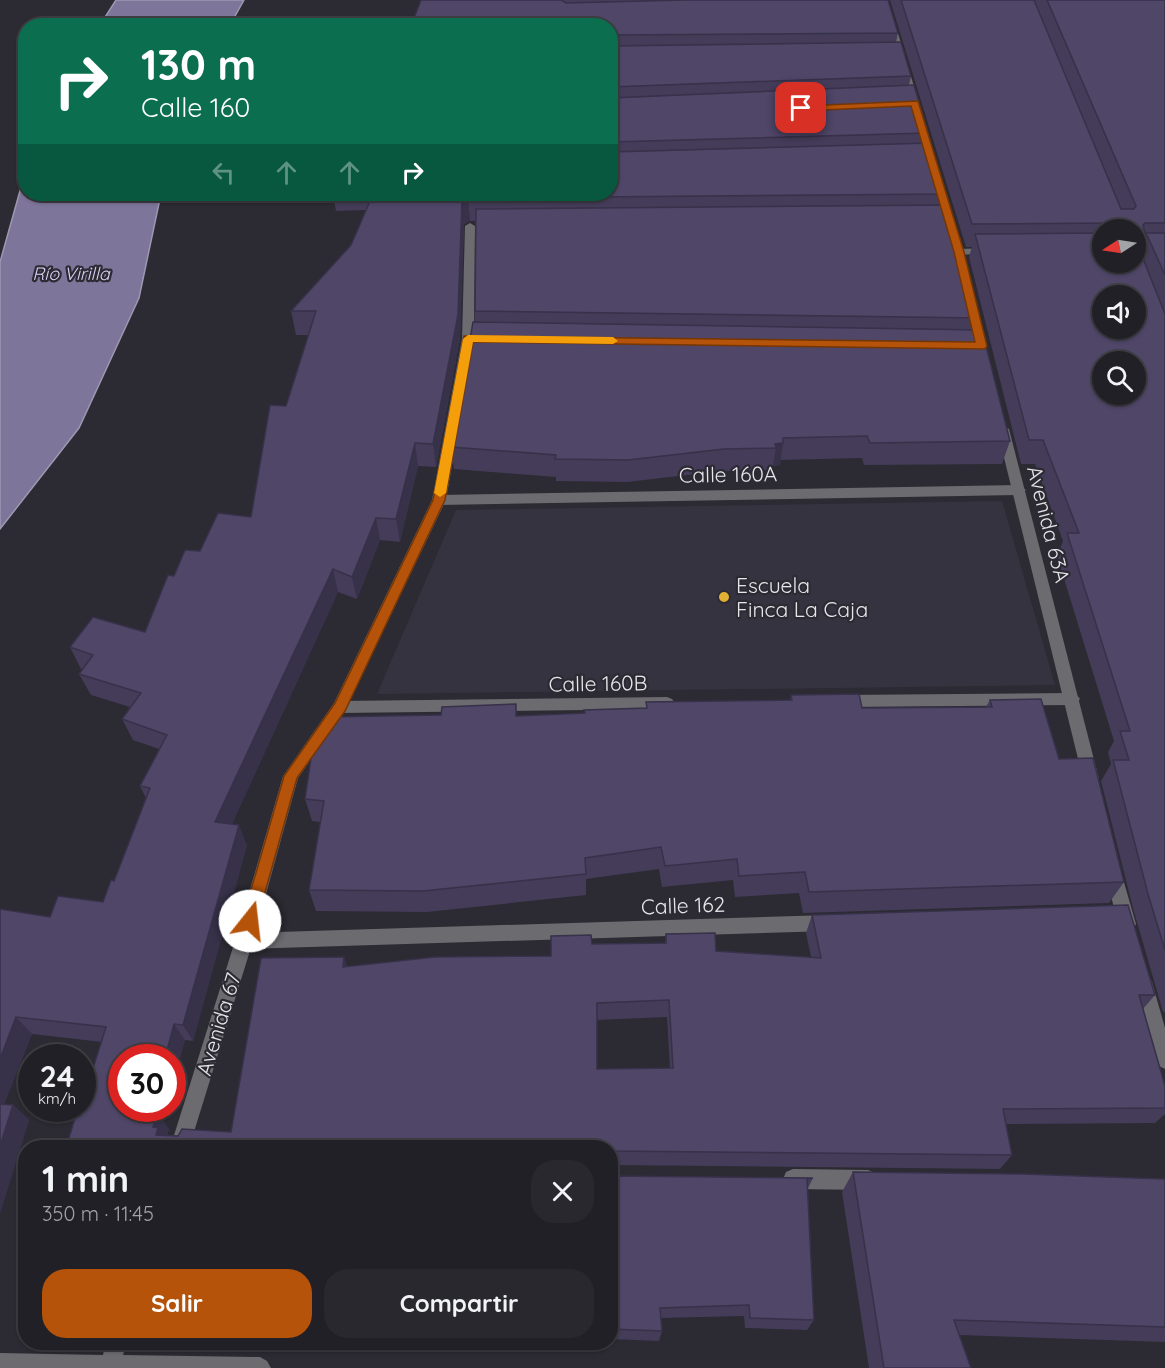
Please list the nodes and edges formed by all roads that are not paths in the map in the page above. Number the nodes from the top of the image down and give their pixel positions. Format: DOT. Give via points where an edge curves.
graph roads {
  1 [pos="883,8"];
  2 [pos="938,181"];
  3 [pos="475,226"];
  4 [pos="1007,251"];
  5 [pos="959,252"];
  6 [pos="999,412"];
  7 [pos="1018,489"];
  8 [pos="439,500"];
  9 [pos="1072,699"];
  10 [pos="824,702"];
  11 [pos="682,703"];
  12 [pos="340,707"];
  13 [pos="1094,789"];
  14 [pos="1110,857"];
  15 [pos="850,922"];
  16 [pos="1130,936"];
  17 [pos="244,941"];
  18 [pos="1139,970"];
  19 [pos="1165,1060"];
  20 [pos="182,1140"];
  21 [pos="776,1179"];
  22 [pos="882,1180"];
  23 [pos="115,1350"];
  24 [pos="0,1364"];
  25 [pos="110,1365"];
  26 [pos="260,1368"];
  1 -- 2 [label="street" via="926,161"];
  3 -- 8 [label="street, Avenida 67" via="474,339"];
  4 -- 5 [label="street"];
  6 -- 7 [label="street, Avenida 63A"];
  7 -- 8 [label="street, Calle 160A"];
  7 -- 9 [label="street, Avenida 63A"];
  8 -- 12 [label="street, Avenida 67"];
  9 -- 10 [label="street"];
  9 -- 13 [label="street, Avenida 63A"];
  11 -- 12 [label="street, Calle 160B"];
  12 -- 17 [label="street, Avenida 67" via="291,776"];
  14 -- 16 [label="street" via="1118,914"];
  15 -- 17 [label="street, Calle 162"];
  17 -- 20 [label="street, Avenida 67"];
  18 -- 19 [label="street"];
  21 -- 22 [label="street"];
  23 -- 25 [label="street"];
  24 -- 25 [label="street"];
  25 -- 26 [label="street"];
}
